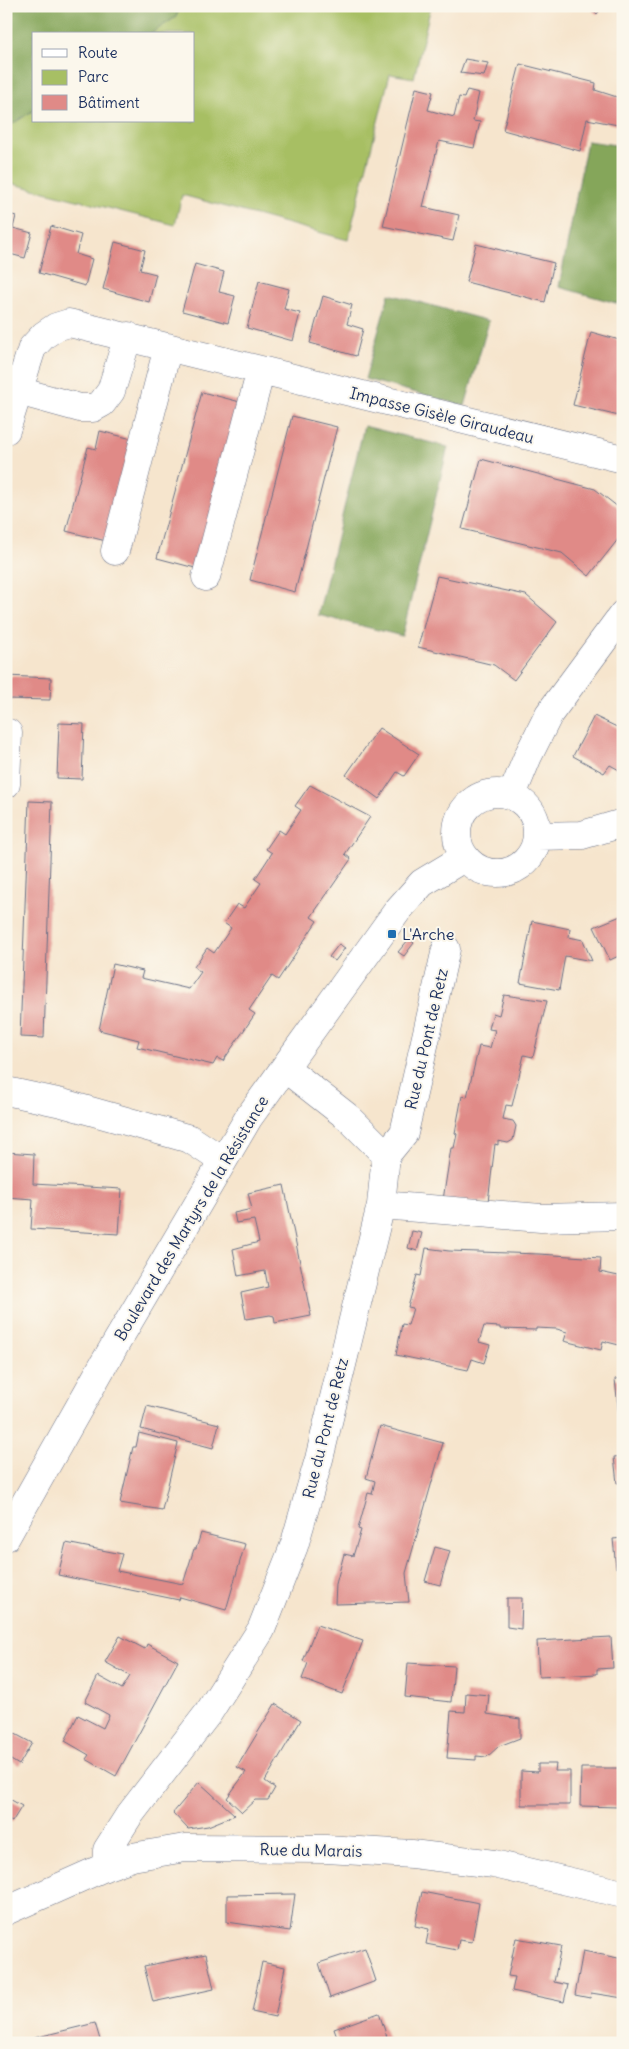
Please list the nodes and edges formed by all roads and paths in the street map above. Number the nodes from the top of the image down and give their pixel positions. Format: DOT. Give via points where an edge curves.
graph roads {
  1 [pos="128,336"];
  2 [pos="168,347"];
  3 [pos="261,370"];
  4 [pos="18,391"];
  5 [pos="6,430"];
  6 [pos="623,459"];
  7 [pos="116,551"];
  8 [pos="206,577"];
  9 [pos="623,614"];
  10 [pos="8,733"];
  11 [pos="6,784"];
  12 [pos="512,796"];
  13 [pos="623,822"];
  14 [pos="537,836"];
  15 [pos="465,857"];
  16 [pos="446,949"];
  17 [pos="285,1068"];
  18 [pos="6,1091"];
  19 [pos="386,1155"];
  20 [pos="223,1161"];
  21 [pos="381,1205"];
  22 [pos="623,1216"];
  23 [pos="6,1537"];
  24 [pos="107,1866"];
  25 [pos="623,1894"];
  26 [pos="6,1911"];
  1 -- 2 [label="street, Impasse Gisèle Giraudeau"];
  1 -- 4 [label="street, Impasse Gisèle Giraudeau" via="69,323 56,327 32,348"];
  1 -- 4 [label="street" via="111,391 102,403 92,408 80,408"];
  2 -- 3 [label="street, Impasse Gisèle Giraudeau"];
  2 -- 7 [label="street"];
  3 -- 6 [label="street, Impasse Gisèle Giraudeau"];
  3 -- 8 [label="street"];
  4 -- 5 [label="street, Impasse Gisèle Giraudeau"];
  9 -- 12 [label="street" via="549,714"];
  10 -- 11 [label="street"];
  12 -- 14 [label="street" via="531,812"];
  12 -- 15 [label="street" via="487,794 465,808 457,832"];
  13 -- 14 [label="street" via="582,835"];
  14 -- 15 [label="street" via="533,850 514,869 488,872"];
  15 -- 17 [label="street, Boulevard des Martyrs de la Résistance" via="422,883 398,910"];
  16 -- 19 [label="street, Rue du Pont de Retz" via="404,1133"];
  17 -- 19 [label="street" via="350,1118"];
  17 -- 20 [label="street, Boulevard des Martyrs de la Résistance"];
  18 -- 20 [label="street" via="190,1139"];
  19 -- 21 [label="street, Rue du Pont de Retz"];
  20 -- 23 [label="street, Boulevard des Martyrs de la Résistance"];
  21 -- 22 [label="street" via="541,1218"];
  21 -- 24 [label="street, Rue du Pont de Retz" via="294,1546 261,1630 209,1712 128,1817 107,1850"];
  24 -- 25 [label="street, Rue du Marais" via="132,1857 185,1848 335,1849 494,1864"];
  24 -- 26 [label="street, Rue du Marais"];
}
